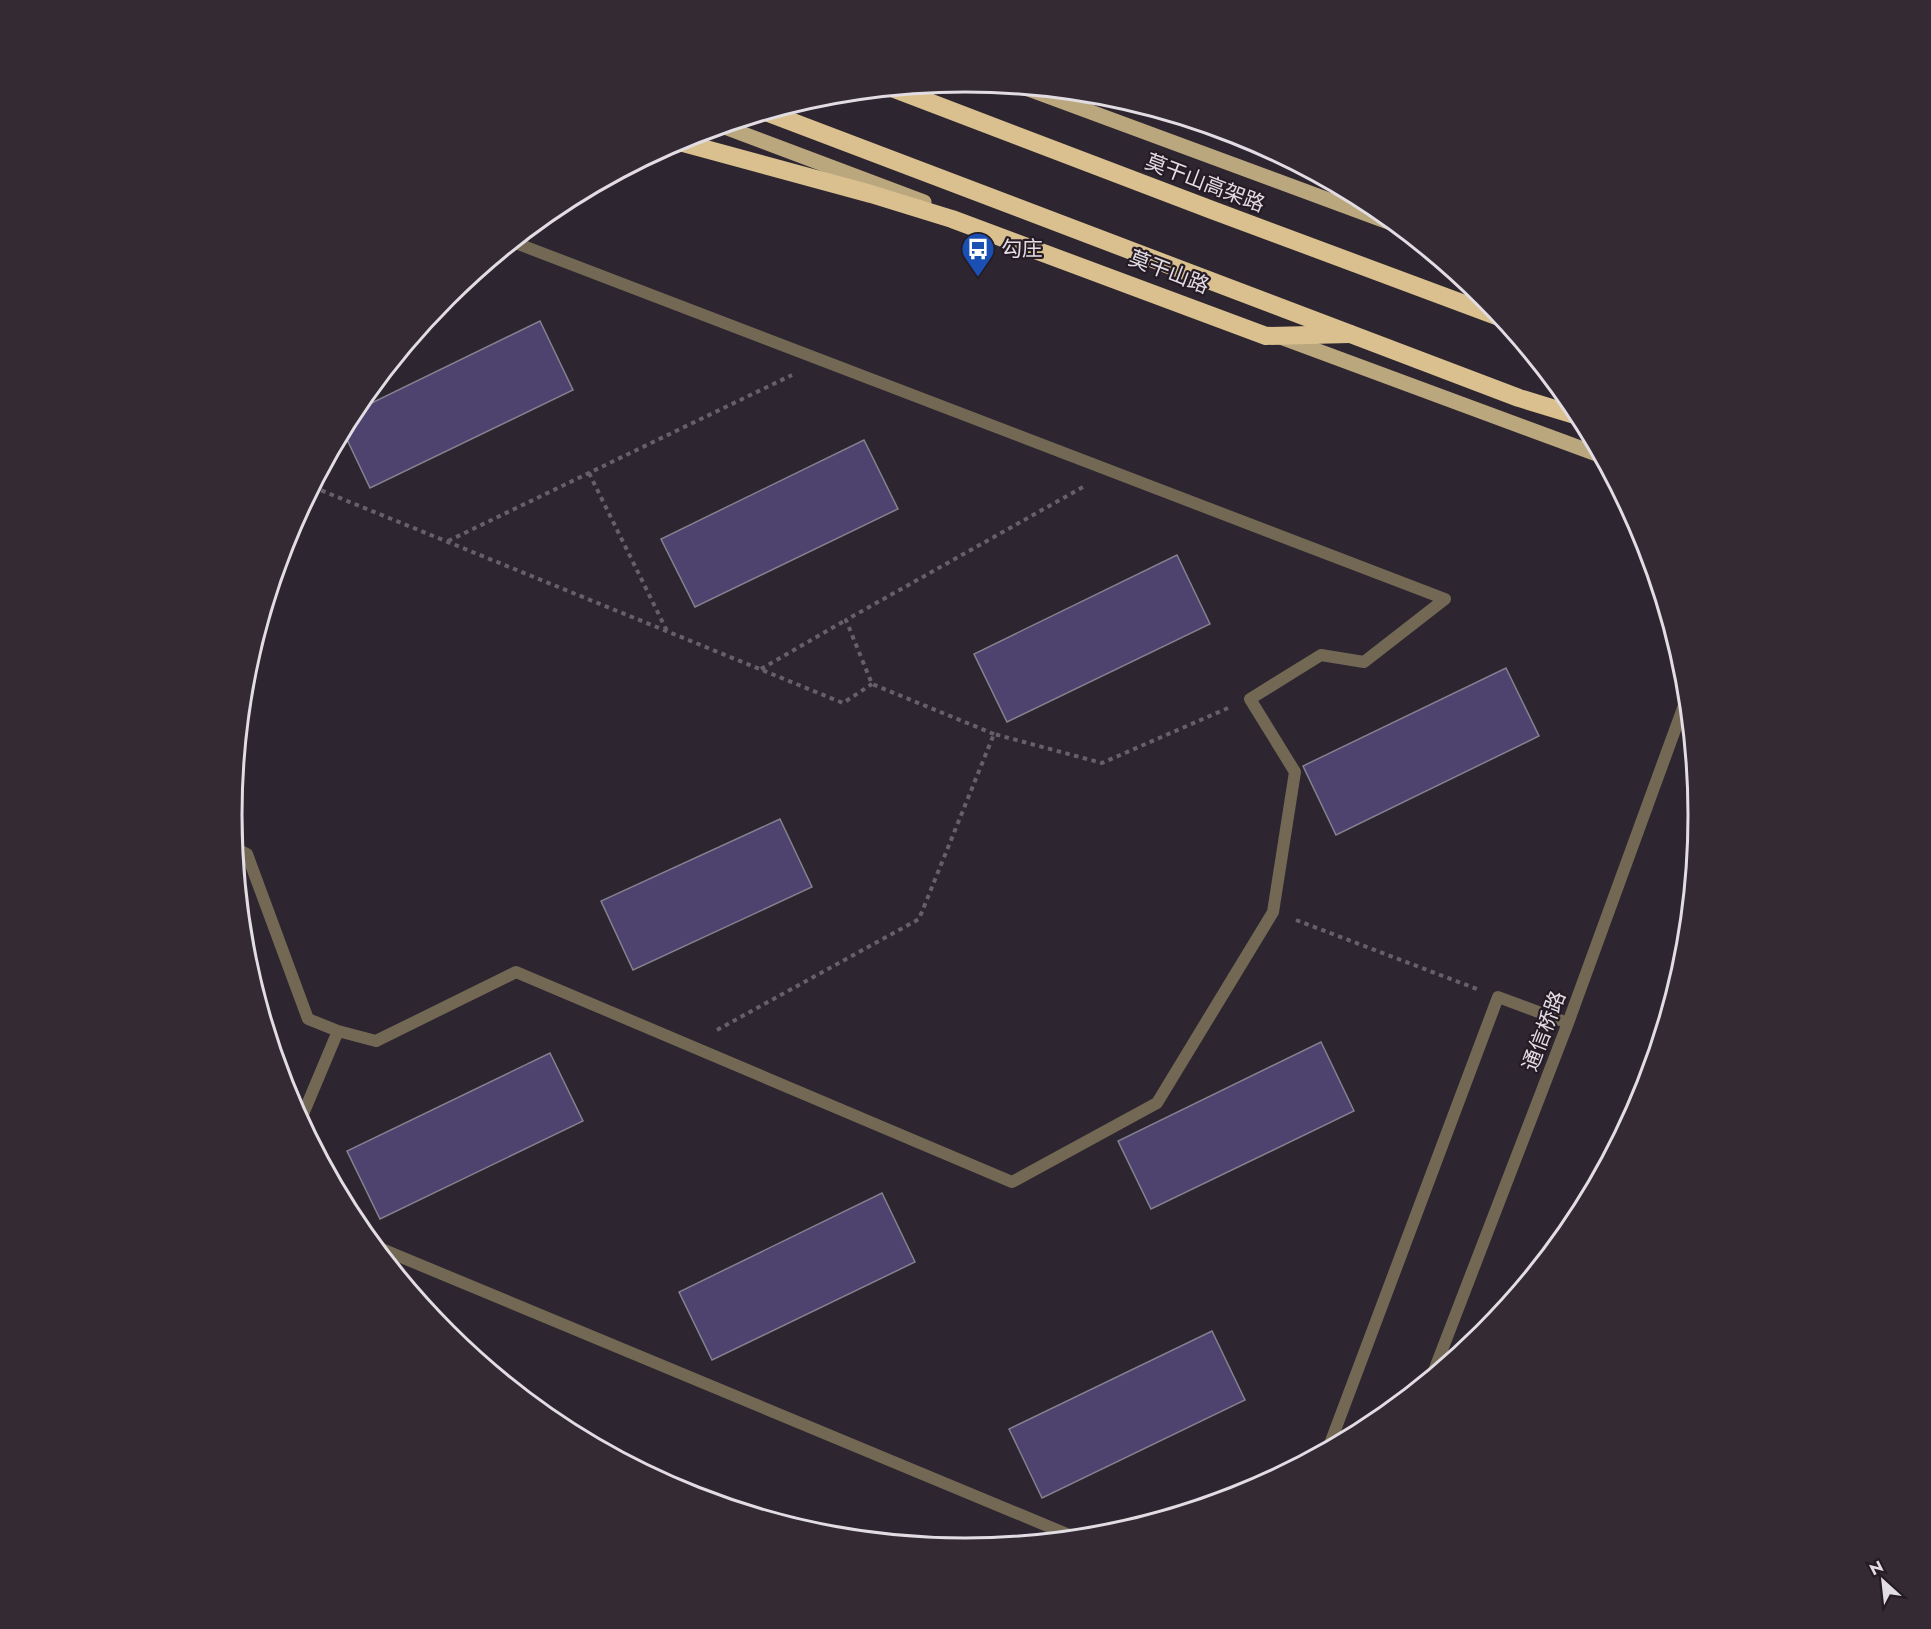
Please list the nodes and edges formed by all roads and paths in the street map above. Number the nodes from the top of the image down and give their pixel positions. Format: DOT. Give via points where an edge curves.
graph roads {
  1 [pos="925,93"];
  2 [pos="908,94"];
  3 [pos="1050,97"];
  4 [pos="777,116"];
  5 [pos="964,116"];
  6 [pos="733,130"];
  7 [pos="693,146"];
  8 [pos="1370,215"];
  9 [pos="520,245"];
  10 [pos="1485,312"];
  11 [pos="1350,334"];
  12 [pos="822,361"];
  13 [pos="1567,413"];
  14 [pos="1591,452"];
  15 [pos="1111,471"];
  16 [pos="589,473"];
  17 [pos="320,490"];
  18 [pos="447,541"];
  19 [pos="846,620"];
  20 [pos="668,632"];
  21 [pos="761,669"];
  22 [pos="872,684"];
  23 [pos="1250,699"];
  24 [pos="1681,715"];
  25 [pos="994,734"];
  26 [pos="244,852"];
  27 [pos="1273,912"];
  28 [pos="1498,997"];
  29 [pos="1568,1023"];
  30 [pos="338,1031"];
  31 [pos="690,1045"];
  32 [pos="306,1108"];
  33 [pos="391,1253"];
  34 [pos="1437,1362"];
  35 [pos="1332,1438"];
  36 [pos="1060,1531"];
  1 -- 5 [label="highway"];
  2 -- 5 [label="highway, 莫干山高架路"];
  3 -- 8 [label="main road"];
  4 -- 11 [label="highway"];
  5 -- 10 [label="highway, 莫干山高架路"];
  6 -- 14 [label="main road, 莫干山路"];
  7 -- 11 [label="highway, bridge" via="952,219 1266,336"];
  9 -- 12 [label="street"];
  11 -- 13 [label="highway"];
  12 -- 15 [label="street"];
  12 -- 16 [label="path"];
  15 -- 19 [label="path"];
  15 -- 23 [label="street" via="1445,599 1364,662 1321,655"];
  16 -- 18 [label="path"];
  16 -- 20 [label="path"];
  17 -- 18 [label="path"];
  18 -- 20 [label="path"];
  19 -- 21 [label="path"];
  19 -- 22 [label="path"];
  20 -- 21 [label="path"];
  21 -- 22 [label="path" via="843,703"];
  22 -- 25 [label="path"];
  23 -- 25 [label="path" via="1102,763"];
  23 -- 27 [label="street" via="1295,771"];
  24 -- 29 [label="street, 通信桥路"];
  25 -- 31 [label="path" via="919,919"];
  26 -- 30 [label="street" via="308,1019"];
  27 -- 28 [label="path"];
  27 -- 31 [label="street" via="1157,1103 1012,1182"];
  28 -- 29 [label="street"];
  28 -- 35 [label="street"];
  29 -- 34 [label="street, 通信桥路"];
  30 -- 31 [label="street" via="376,1041 516,972"];
  30 -- 32 [label="street"];
  33 -- 36 [label="street"];
}
